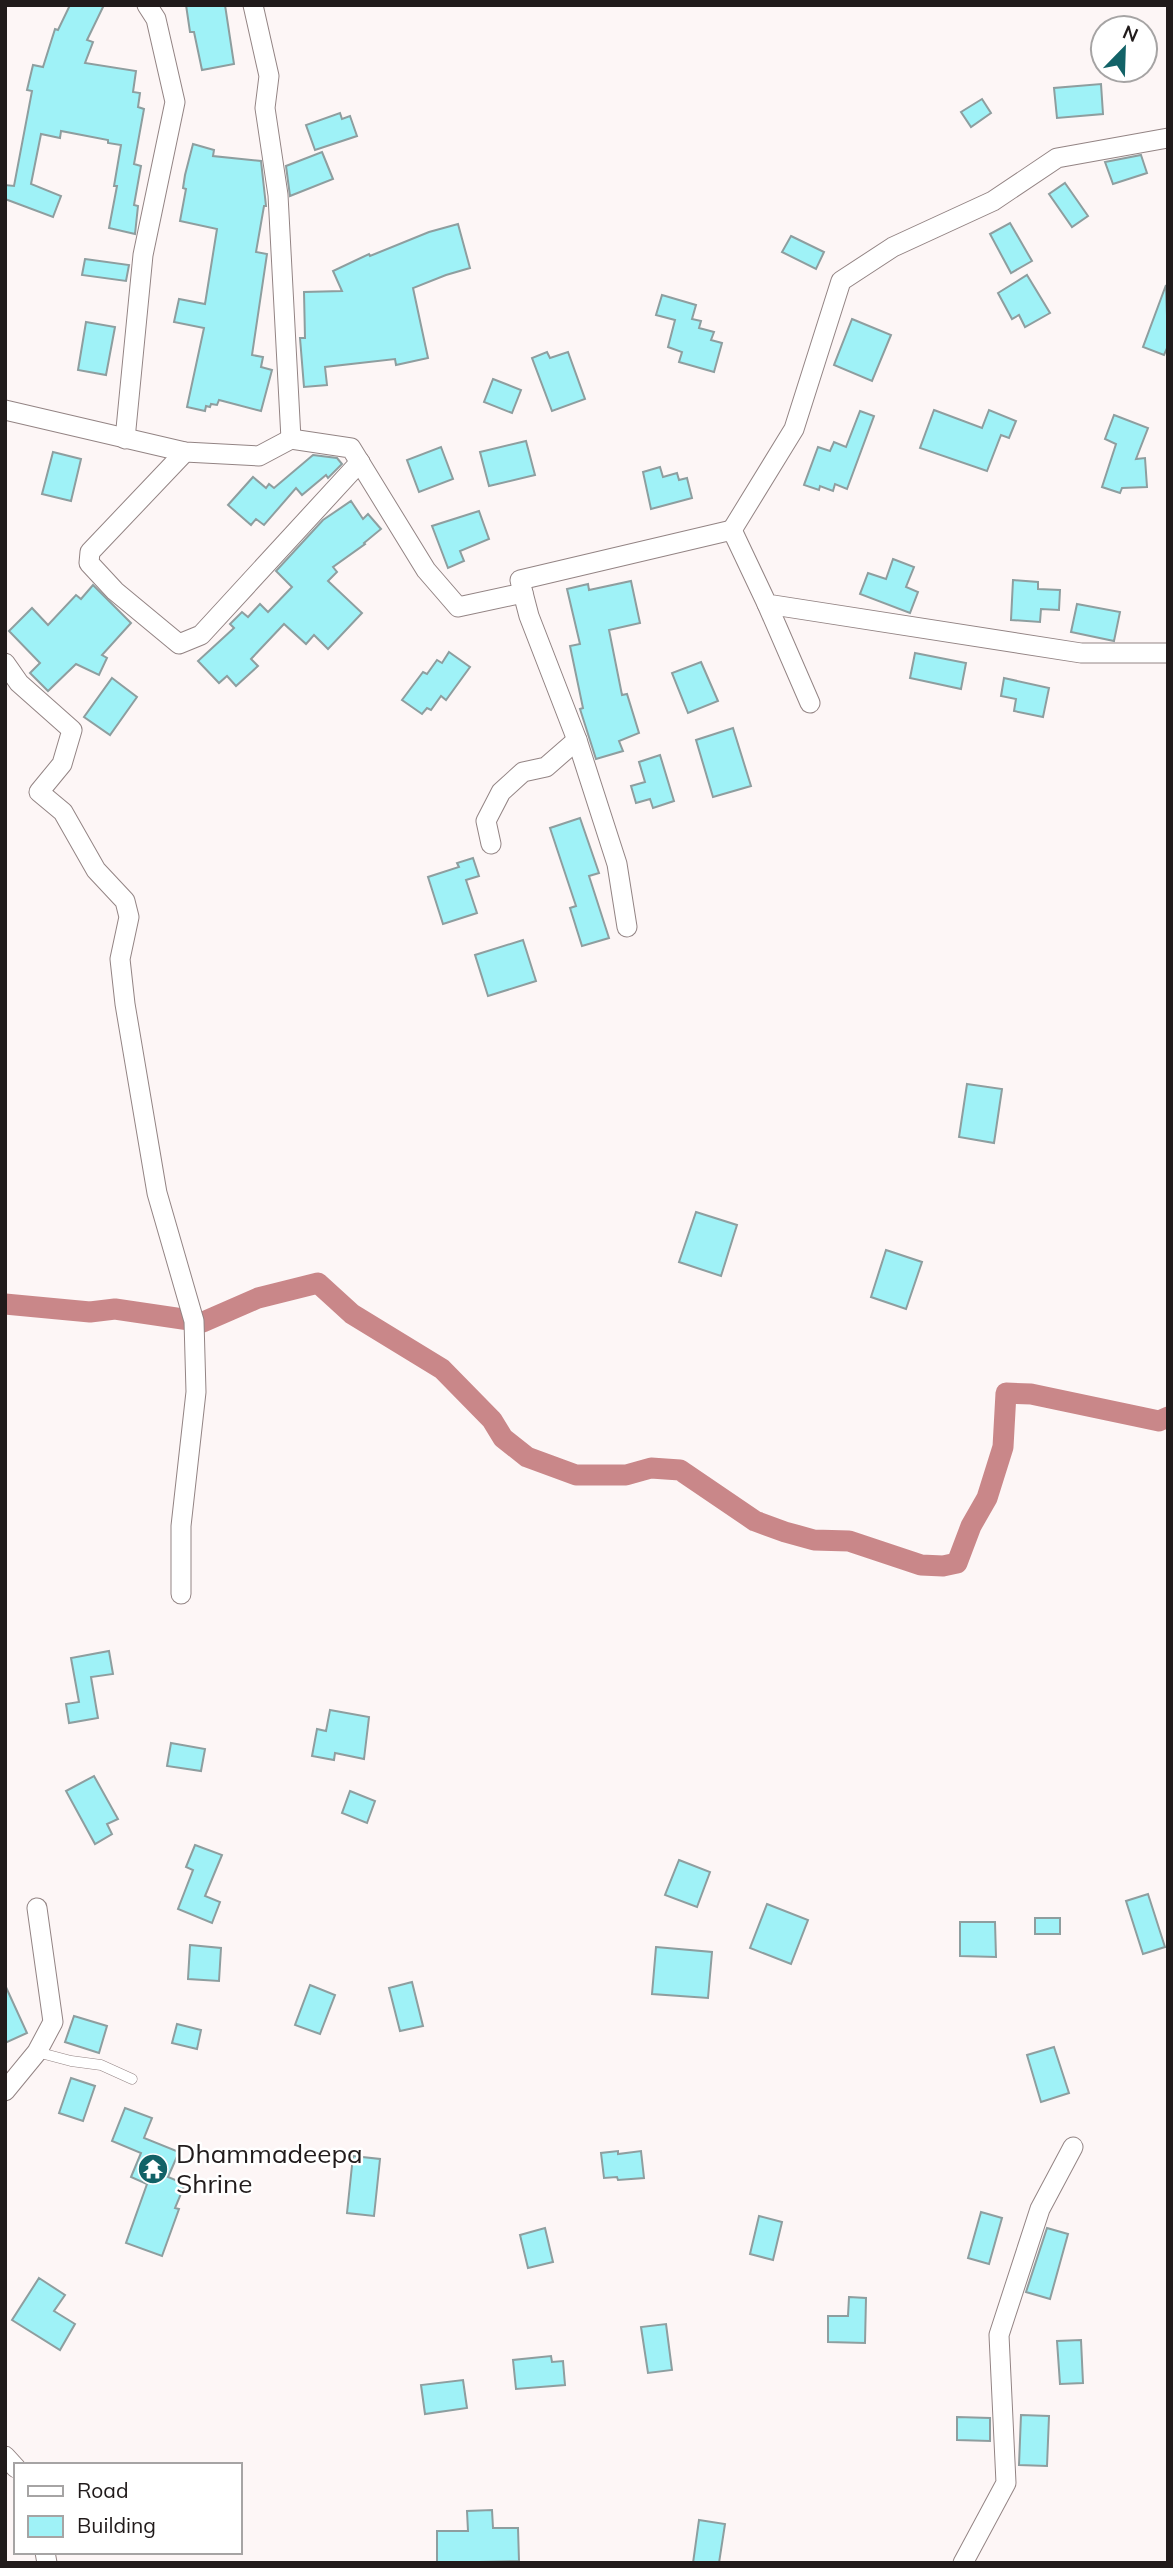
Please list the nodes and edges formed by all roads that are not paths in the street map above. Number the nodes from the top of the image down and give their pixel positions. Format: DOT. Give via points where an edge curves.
graph roads {
  1 [pos="147,5"];
  2 [pos="253,5"];
  3 [pos="1168,138"];
  4 [pos="5,410"];
  5 [pos="125,439"];
  6 [pos="291,439"];
  7 [pos="185,452"];
  8 [pos="360,462"];
  9 [pos="732,530"];
  10 [pos="523,593"];
  11 [pos="767,604"];
  12 [pos="1168,653"];
  13 [pos="5,663"];
  14 [pos="810,703"];
  15 [pos="577,740"];
  16 [pos="491,844"];
  17 [pos="627,927"];
  18 [pos="181,1594"];
  19 [pos="37,1909"];
  20 [pos="37,2052"];
  21 [pos="132,2079"];
  22 [pos="5,2091"];
  23 [pos="1073,2147"];
  24 [pos="963,2563"];
  1 -- 5 [label="street" via="156,19 175,102 143,255"];
  2 -- 6 [label="street" via="269,76 265,108 278,195"];
  3 -- 9 [label="street" via="1057,158 993,201 892,247 841,281 794,429"];
  4 -- 5 [label="street"];
  5 -- 7 [label="street"];
  6 -- 7 [label="street" via="259,456"];
  6 -- 8 [label="street" via="351,447"];
  7 -- 8 [label="street" via="89,552 89,563 115,591 179,644 201,635"];
  8 -- 10 [label="street" via="426,570 458,607"];
  9 -- 10 [label="street" via="520,580"];
  9 -- 11 [label="street"];
  10 -- 15 [label="street"];
  11 -- 12 [label="street" via="1081,653"];
  11 -- 14 [label="street"];
  13 -- 18 [label="street" via="19,682 72,730 62,764 39,792 63,812 96,870 125,901 129,917 120,959 125,1004 158,1193 194,1321 196,1392 181,1526"];
  15 -- 16 [label="street" via="546,767 523,772 501,792 486,821"];
  15 -- 17 [label="street" via="617,864"];
  19 -- 20 [label="street" via="53,2022"];
  20 -- 21 [label="lane" via="101,2065"];
  20 -- 22 [label="street"];
  23 -- 24 [label="street" via="1040,2209 999,2335 1006,2483"];
}
